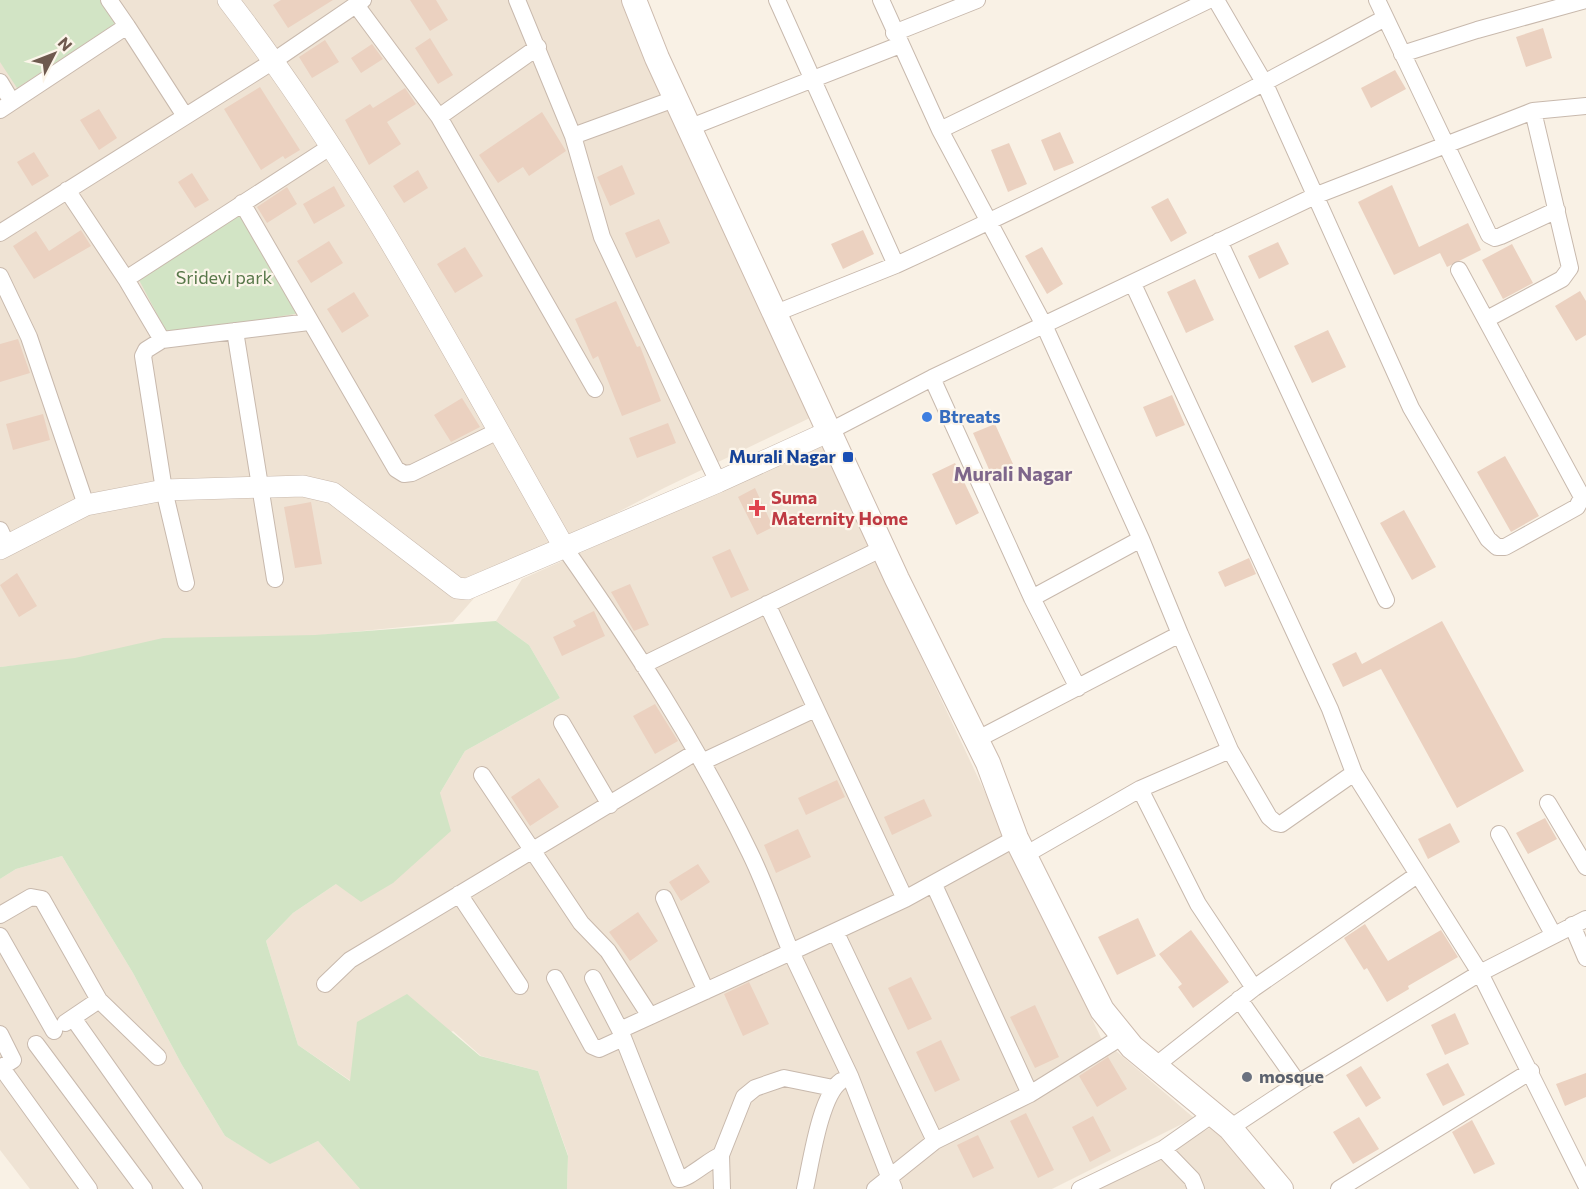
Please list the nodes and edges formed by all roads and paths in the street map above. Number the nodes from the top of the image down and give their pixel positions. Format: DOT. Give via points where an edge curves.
graph roads {
  1 [pos="109,0"];
  2 [pos="228,0"];
  3 [pos="517,0"];
  4 [pos="634,0"];
  5 [pos="777,0"];
  6 [pos="881,0"];
  7 [pos="976,0"];
  8 [pos="1209,0"];
  9 [pos="1216,0"];
  10 [pos="1377,0"];
  11 [pos="1586,0"];
  12 [pos="359,3"];
  13 [pos="1385,18"];
  14 [pos="127,26"];
  15 [pos="897,39"];
  16 [pos="538,47"];
  17 [pos="1402,54"];
  18 [pos="275,60"];
  19 [pos="813,79"];
  20 [pos="0,82"];
  21 [pos="1264,84"];
  22 [pos="677,98"];
  23 [pos="6,106"];
  24 [pos="1586,106"];
  25 [pos="1533,111"];
  26 [pos="185,116"];
  27 [pos="439,117"];
  28 [pos="691,127"];
  29 [pos="940,130"];
  30 [pos="573,136"];
  31 [pos="1445,145"];
  32 [pos="330,147"];
  33 [pos="67,190"];
  34 [pos="1317,195"];
  35 [pos="242,203"];
  36 [pos="1557,210"];
  37 [pos="988,223"];
  38 [pos="0,233"];
  39 [pos="1219,241"];
  40 [pos="896,265"];
  41 [pos="1459,270"];
  42 [pos="0,276"];
  43 [pos="126,279"];
  44 [pos="1133,284"];
  45 [pos="776,313"];
  46 [pos="1486,320"];
  47 [pos="309,322"];
  48 [pos="1044,325"];
  49 [pos="235,331"];
  50 [pos="162,340"];
  51 [pos="932,378"];
  52 [pos="595,388"];
  53 [pos="830,430"];
  54 [pos="498,431"];
  55 [pos="718,482"];
  56 [pos="260,486"];
  57 [pos="164,490"];
  58 [pos="86,505"];
  59 [pos="1141,539"];
  60 [pos="2,541"];
  61 [pos="564,547"];
  62 [pos="883,548"];
  63 [pos="275,579"];
  64 [pos="186,583"];
  65 [pos="1032,598"];
  66 [pos="1386,600"];
  67 [pos="767,604"];
  68 [pos="1180,634"];
  69 [pos="643,665"];
  70 [pos="1078,688"];
  71 [pos="815,709"];
  72 [pos="562,723"];
  73 [pos="976,740"];
  74 [pos="1230,750"];
  75 [pos="699,757"];
  76 [pos="1354,773"];
  77 [pos="482,775"];
  78 [pos="1140,789"];
  79 [pos="1548,802"];
  80 [pos="610,805"];
  81 [pos="1499,834"];
  82 [pos="1021,846"];
  83 [pos="532,852"];
  84 [pos="1586,867"];
  85 [pos="1417,875"];
  86 [pos="934,885"];
  87 [pos="459,894"];
  88 [pos="664,898"];
  89 [pos="905,899"];
  90 [pos="0,915"];
  91 [pos="1579,922"];
  92 [pos="836,933"];
  93 [pos="1553,934"];
  94 [pos="0,936"];
  95 [pos="791,952"];
  96 [pos="1586,958"];
  97 [pos="1480,973"];
  98 [pos="555,978"];
  99 [pos="593,978"];
  100 [pos="325,984"];
  101 [pos="520,986"];
  102 [pos="1254,988"];
  103 [pos="706,991"];
  104 [pos="1239,999"];
  105 [pos="99,1000"];
  106 [pos="650,1016"];
  107 [pos="73,1018"];
  108 [pos="54,1031"];
  109 [pos="0,1034"];
  110 [pos="621,1034"];
  111 [pos="1124,1036"];
  112 [pos="36,1044"];
  113 [pos="158,1057"];
  114 [pos="12,1060"];
  115 [pos="1155,1066"];
  116 [pos="1531,1071"];
  117 [pos="850,1076"];
  118 [pos="1298,1083"];
  119 [pos="833,1088"];
  120 [pos="1030,1094"];
  121 [pos="1222,1121"];
  122 [pos="935,1141"];
  123 [pos="1163,1149"];
  124 [pos="721,1155"];
  125 [pos="891,1183"];
  126 [pos="1586,1185"];
  127 [pos="89,1189"];
  128 [pos="144,1189"];
  129 [pos="194,1189"];
  130 [pos="722,1189"];
  131 [pos="805,1189"];
  132 [pos="875,1189"];
  133 [pos="1080,1189"];
  134 [pos="1196,1189"];
  135 [pos="1281,1189"];
  136 [pos="1339,1189"];
  137 [pos="1579,1189"];
  1 -- 14 [label="street"];
  2 -- 18 [label="street"];
  3 -- 16 [label="street"];
  4 -- 22 [label="main road"];
  5 -- 19 [label="street"];
  6 -- 15 [label="street"];
  7 -- 15 [label="street"];
  8 -- 29 [label="street"];
  9 -- 21 [label="street"];
  10 -- 13 [label="street"];
  11 -- 17 [label="street"];
  12 -- 18 [label="street"];
  12 -- 27 [label="street"];
  13 -- 17 [label="street"];
  13 -- 21 [label="street"];
  14 -- 23 [label="street"];
  14 -- 26 [label="street"];
  15 -- 19 [label="street"];
  15 -- 29 [label="street"];
  16 -- 27 [label="street"];
  16 -- 30 [label="street"];
  17 -- 31 [label="street"];
  18 -- 26 [label="street"];
  18 -- 32 [label="street"];
  19 -- 28 [label="street"];
  19 -- 40 [label="street"];
  20 -- 23 [label="street"];
  21 -- 34 [label="street"];
  21 -- 37 [label="street"];
  22 -- 28 [label="main road"];
  22 -- 30 [label="street"];
  24 -- 25 [label="street"];
  25 -- 31 [label="street"];
  25 -- 36 [label="street"];
  26 -- 33 [label="street"];
  27 -- 52 [label="street"];
  28 -- 45 [label="main road"];
  29 -- 37 [label="street"];
  30 -- 55 [label="street" via="602,237"];
  31 -- 34 [label="street"];
  31 -- 36 [label="street" via="1489,236 1501,237"];
  32 -- 35 [label="street"];
  32 -- 54 [label="street" via="408,268"];
  33 -- 38 [label="street"];
  33 -- 43 [label="street"];
  34 -- 39 [label="street"];
  34 -- 46 [label="street" via="1429,443 1488,539 1497,547 1505,547 1577,507 1582,497"];
  35 -- 43 [label="street"];
  35 -- 47 [label="street"];
  36 -- 46 [label="street" via="1568,273"];
  37 -- 40 [label="street"];
  37 -- 48 [label="street"];
  39 -- 44 [label="street"];
  39 -- 66 [label="street"];
  40 -- 45 [label="street"];
  41 -- 46 [label="street"];
  42 -- 58 [label="street" via="29,337"];
  43 -- 50 [label="street"];
  44 -- 48 [label="street"];
  44 -- 76 [label="street" via="1330,709"];
  45 -- 53 [label="main road"];
  47 -- 49 [label="street"];
  47 -- 54 [label="street" via="396,469 404,474"];
  48 -- 51 [label="street"];
  48 -- 59 [label="street"];
  49 -- 50 [label="street"];
  49 -- 56 [label="street"];
  50 -- 57 [label="street" via="143,356"];
  51 -- 53 [label="street"];
  51 -- 65 [label="street"];
  53 -- 55 [label="street"];
  53 -- 62 [label="main road"];
  54 -- 61 [label="street"];
  55 -- 61 [label="street"];
  56 -- 57 [label="street"];
  56 -- 61 [label="street" via="303,486 333,493 457,588 477,586"];
  56 -- 63 [label="street"];
  57 -- 58 [label="street"];
  57 -- 64 [label="street"];
  58 -- 60 [label="street"];
  59 -- 65 [label="street"];
  59 -- 68 [label="street"];
  61 -- 69 [label="street"];
  62 -- 67 [label="street"];
  62 -- 73 [label="main road"];
  65 -- 70 [label="street"];
  67 -- 69 [label="street"];
  67 -- 71 [label="street"];
  68 -- 70 [label="street"];
  68 -- 74 [label="street"];
  69 -- 75 [label="street"];
  70 -- 73 [label="street"];
  71 -- 75 [label="street"];
  71 -- 89 [label="street"];
  72 -- 80 [label="street"];
  73 -- 82 [label="main road"];
  74 -- 76 [label="street" via="1275,823 1281,824"];
  74 -- 78 [label="street"];
  75 -- 80 [label="street"];
  75 -- 95 [label="street" via="750,852"];
  76 -- 85 [label="street"];
  77 -- 83 [label="street"];
  78 -- 82 [label="street"];
  78 -- 102 [label="street" via="1198,904"];
  79 -- 84 [label="street"];
  80 -- 83 [label="street"];
  81 -- 93 [label="street"];
  82 -- 86 [label="street"];
  82 -- 111 [label="main road" via="1102,1010"];
  83 -- 87 [label="street"];
  83 -- 106 [label="street" via="581,924 608,951"];
  85 -- 97 [label="street"];
  85 -- 102 [label="street"];
  86 -- 89 [label="street"];
  86 -- 120 [label="street"];
  87 -- 100 [label="street" via="350,960"];
  87 -- 101 [label="street"];
  88 -- 103 [label="street"];
  89 -- 92 [label="street"];
  90 -- 105 [label="street" via="31,897 39,897"];
  91 -- 93 [label="street"];
  91 -- 96 [label="street"];
  92 -- 95 [label="street"];
  92 -- 122 [label="street"];
  93 -- 97 [label="street"];
  94 -- 108 [label="street"];
  95 -- 103 [label="street"];
  95 -- 117 [label="street"];
  97 -- 116 [label="street"];
  97 -- 118 [label="street"];
  98 -- 110 [label="street" via="592,1046 599,1049"];
  99 -- 110 [label="street"];
  102 -- 104 [label="street"];
  103 -- 106 [label="street"];
  104 -- 115 [label="street"];
  104 -- 118 [label="street"];
  105 -- 107 [label="street"];
  105 -- 113 [label="street"];
  106 -- 110 [label="street"];
  107 -- 108 [label="street"];
  107 -- 129 [label="street"];
  108 -- 112 [label="street"];
  109 -- 114 [label="street"];
  110 -- 124 [label="street" via="679,1179 688,1178 705,1162"];
  111 -- 115 [label="main road"];
  111 -- 120 [label="street"];
  112 -- 114 [label="street"];
  112 -- 128 [label="street"];
  114 -- 127 [label="street" via="4,1071"];
  115 -- 121 [label="main road"];
  116 -- 126 [label="street"];
  116 -- 136 [label="street"];
  117 -- 119 [label="street"];
  117 -- 125 [label="street"];
  118 -- 121 [label="street"];
  119 -- 124 [label="street" via="783,1078 754,1088 744,1097"];
  119 -- 131 [label="street"];
  120 -- 122 [label="street"];
  121 -- 123 [label="street"];
  121 -- 135 [label="main road"];
  122 -- 125 [label="street"];
  123 -- 133 [label="street"];
  123 -- 134 [label="street" via="1192,1179"];
  124 -- 130 [label="street"];
  125 -- 132 [label="street"];
  126 -- 137 [label="street"];
}
